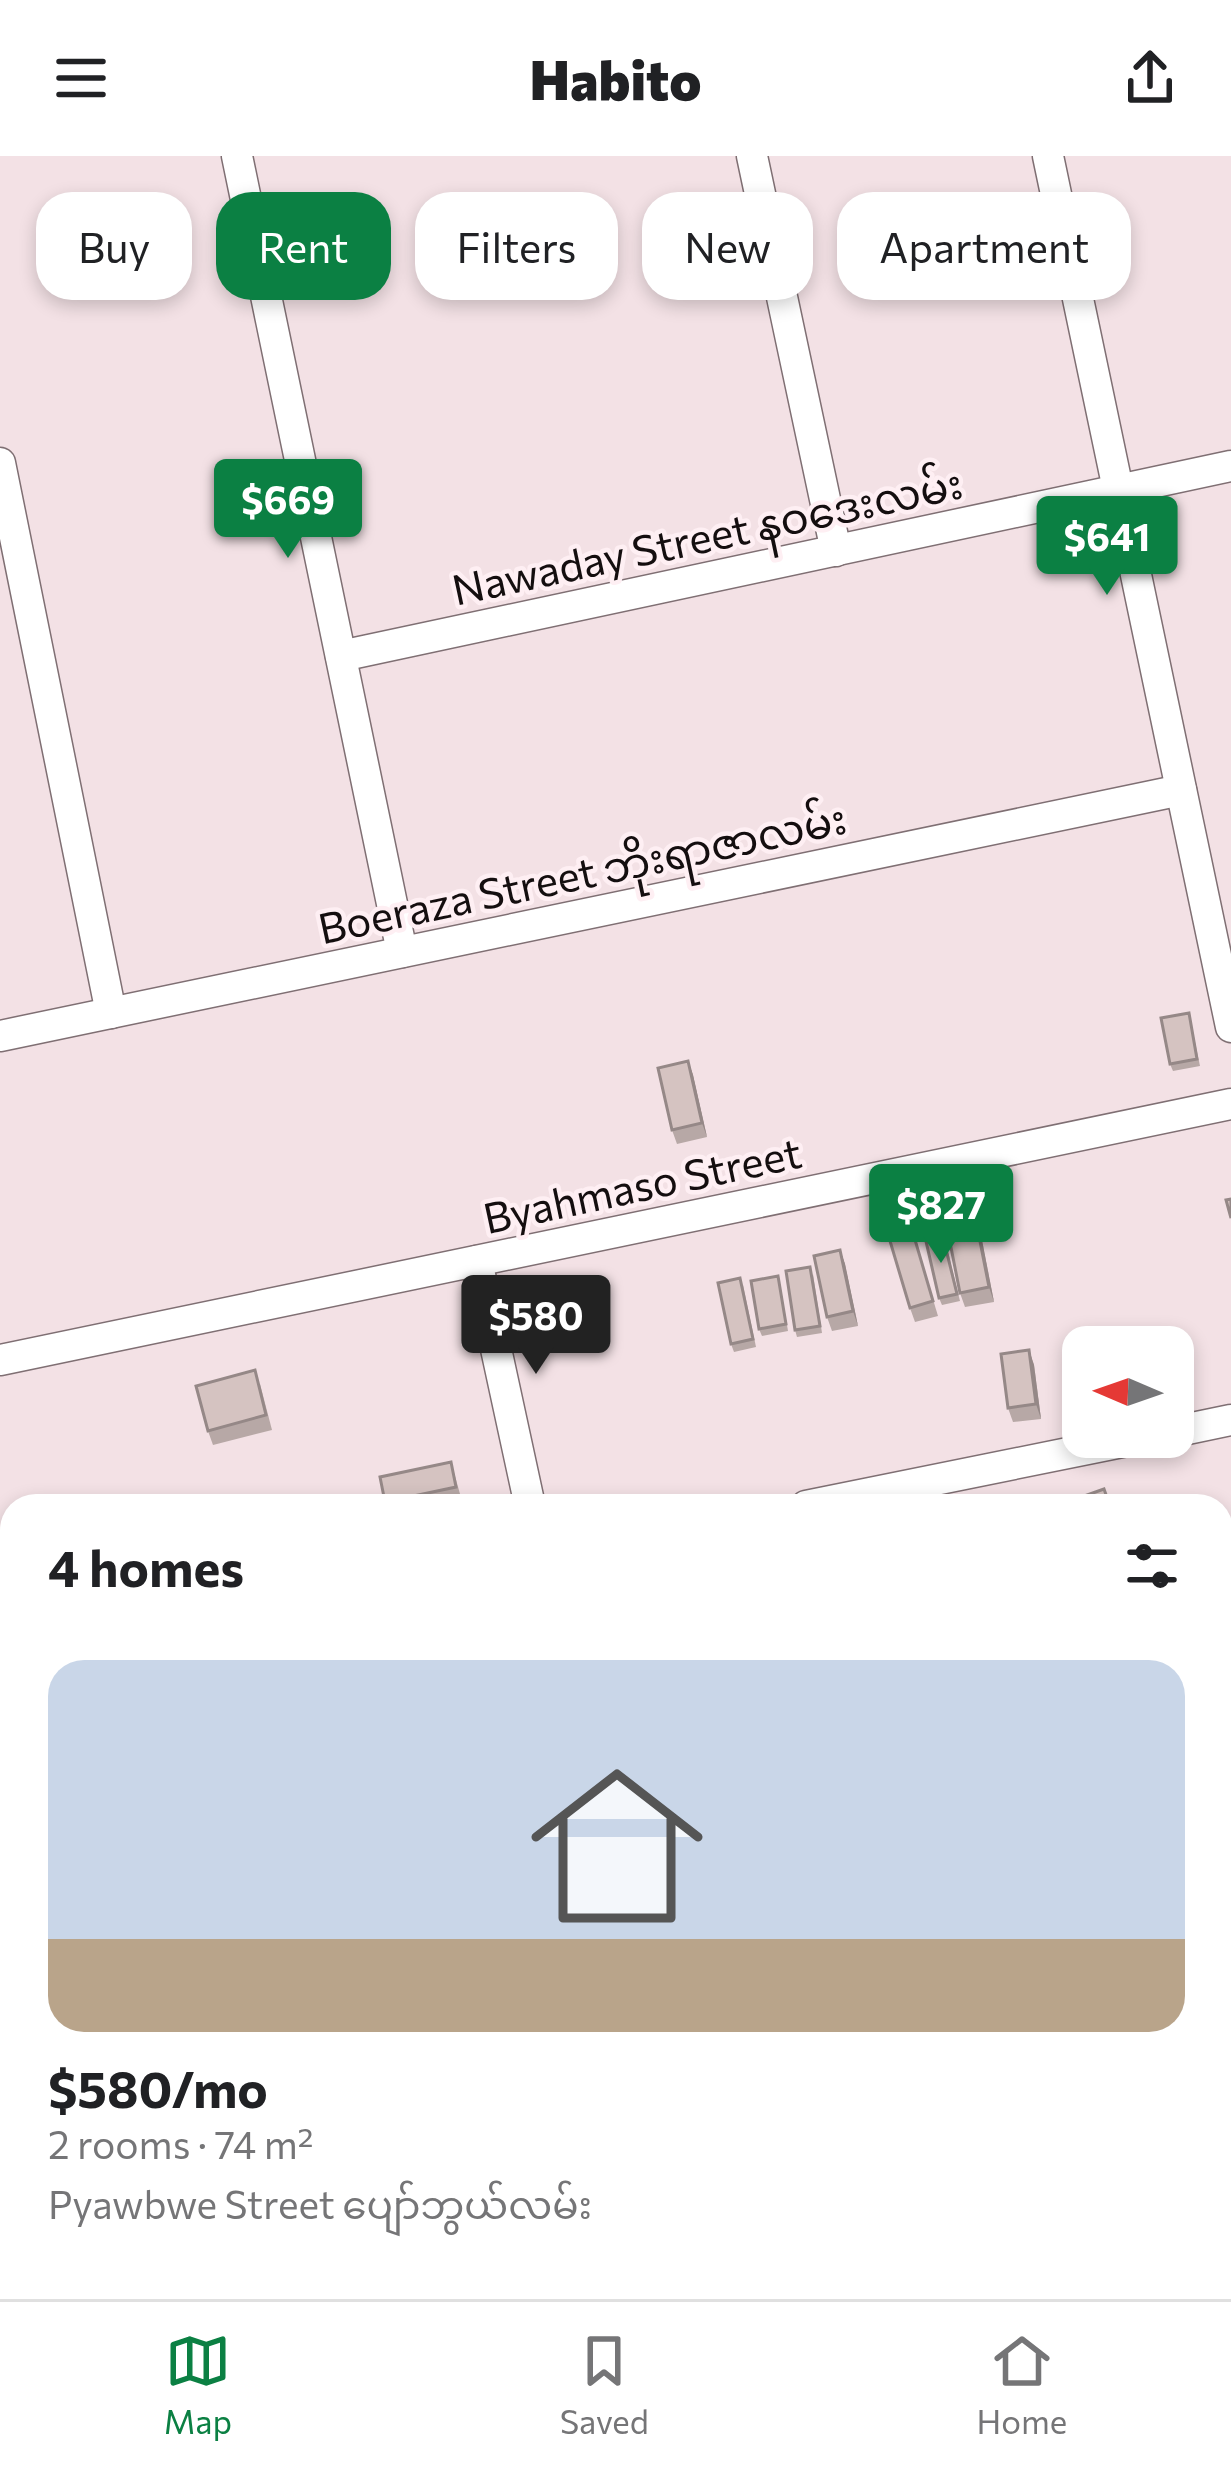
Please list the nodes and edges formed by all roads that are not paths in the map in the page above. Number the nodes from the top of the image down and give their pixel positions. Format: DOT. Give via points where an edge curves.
graph roads {
  1 [pos="237,156"];
  2 [pos="752,156"];
  3 [pos="1048,156"];
  4 [pos="0,463"];
  5 [pos="1231,466"];
  6 [pos="1118,490"];
  7 [pos="836,550"];
  8 [pos="341,656"];
  9 [pos="1181,790"];
  10 [pos="403,952"];
  11 [pos="111,1013"];
  12 [pos="1231,1027"];
  13 [pos="0,1036"];
  14 [pos="1231,1104"];
  15 [pos="477,1261"];
  16 [pos="0,1360"];
  17 [pos="1231,1420"];
  18 [pos="1194,1428"];
  19 [pos="1062,1454"];
  20 [pos="527,1494"];
  21 [pos="865,1494"];
  1 -- 8 [label="street"];
  2 -- 7 [label="street"];
  3 -- 6 [label="street"];
  4 -- 11 [label="street"];
  5 -- 6 [label="street, Nawaday Street နဝဒေးလမ်း"];
  6 -- 7 [label="street, Nawaday Street နဝဒေးလမ်း"];
  6 -- 9 [label="street"];
  7 -- 8 [label="street, Nawaday Street နဝဒေးလမ်း"];
  8 -- 10 [label="street"];
  9 -- 10 [label="street, Boeraza Street ဘိုးရာဇာလမ်း"];
  9 -- 12 [label="street"];
  10 -- 11 [label="street, Boeraza Street ဘိုးရာဇာလမ်း"];
  11 -- 13 [label="street, Boeraza Street ဘိုးရာဇာလမ်း"];
  14 -- 15 [label="street, Byahmaso Street"];
  15 -- 16 [label="street, Byahmaso Street"];
  15 -- 20 [label="street"];
  17 -- 18 [label="street"];
  19 -- 21 [label="street"];
}
